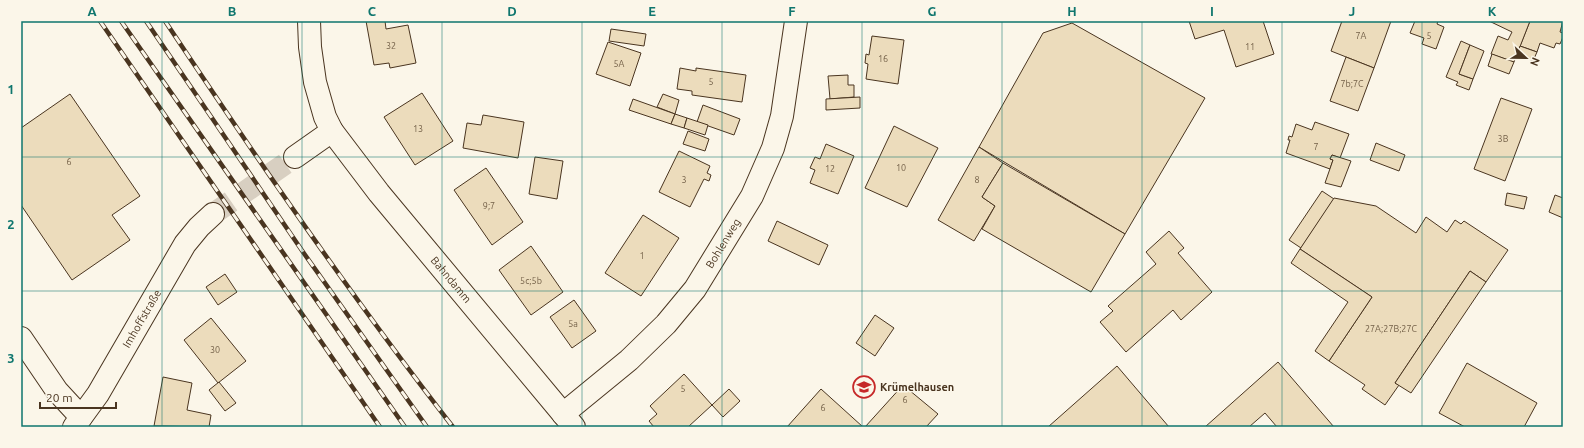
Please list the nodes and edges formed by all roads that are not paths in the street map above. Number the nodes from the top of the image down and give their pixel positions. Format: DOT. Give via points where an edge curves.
graph roads {
  1 [pos="309,21"];
  2 [pos="796,21"];
  3 [pos="332,131"];
  4 [pos="295,157"];
  5 [pos="213,214"];
  6 [pos="21,338"];
  7 [pos="568,421"];
  8 [pos="78,422"];
  1 -- 3 [label="street" via="315,82 325,117"];
  2 -- 7 [label="street, Bohlenweg" via="782,116 752,196 695,289 666,324"];
  3 -- 4 [label="street"];
  3 -- 7 [label="street, Bahndamm" via="379,193"];
  5 -- 8 [label="street, Imhoffstraße" via="185,244 98,394"];
  6 -- 8 [label="street"];
}
